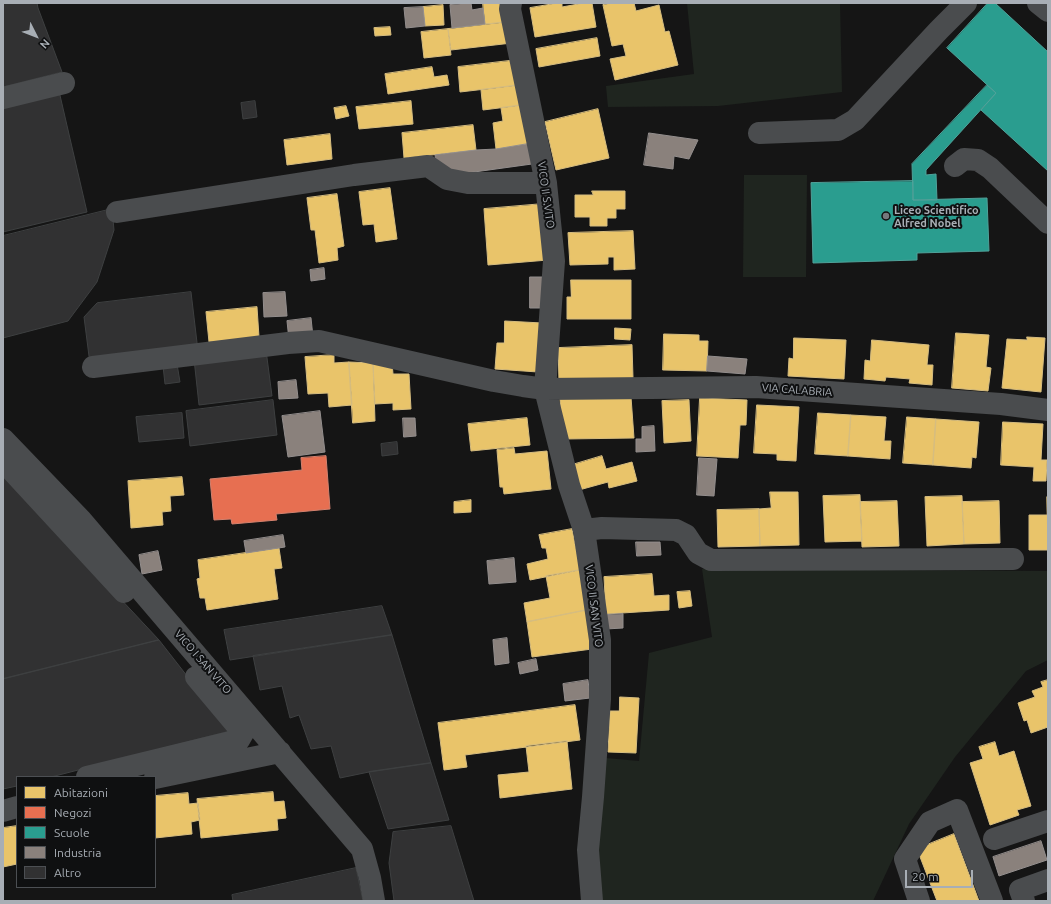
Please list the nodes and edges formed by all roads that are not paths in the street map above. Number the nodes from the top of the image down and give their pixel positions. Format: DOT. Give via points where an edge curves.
graph roads {
  1 [pos="511,3"];
  2 [pos="966,3"];
  3 [pos="1038,3"];
  4 [pos="1048,11"];
  5 [pos="64,83"];
  6 [pos="3,98"];
  7 [pos="759,133"];
  8 [pos="955,166"];
  9 [pos="546,183"];
  10 [pos="117,212"];
  11 [pos="1048,223"];
  12 [pos="93,367"];
  13 [pos="544,389"];
  14 [pos="1048,410"];
  15 [pos="3,439"];
  16 [pos="3,461"];
  17 [pos="584,530"];
  18 [pos="1013,559"];
  19 [pos="280,752"];
  20 [pos="91,776"];
  21 [pos="156,778"];
  22 [pos="16,794"];
  23 [pos="3,797"];
  24 [pos="16,807"];
  25 [pos="3,811"];
  26 [pos="1048,821"];
  27 [pos="994,839"];
  28 [pos="1048,880"];
  29 [pos="374,901"];
  30 [pos="592,901"];
  31 [pos="919,901"];
  32 [pos="992,901"];
  33 [pos="1024,901"];
  1 -- 9 [label="street, VICO II S.VITO" via="510,10"];
  2 -- 7 [label="street" via="855,120 838,130"];
  3 -- 4 [label="street"];
  5 -- 6 [label="street"];
  8 -- 11 [label="street" via="964,159 978,160 990,168"];
  9 -- 10 [label="street" via="468,183 447,179 428,166"];
  9 -- 13 [label="street, VICO II S.VITO" via="554,261"];
  12 -- 13 [label="street, VIA CALABRIA" via="319,341 494,381"];
  13 -- 14 [label="street, VIA CALABRIA" via="756,387 1001,404"];
  13 -- 17 [label="street, VICO II SAN VITO"];
  15 -- 19 [label="street, VICO I SAN VITO" via="81,520"];
  16 -- 20 [label="street" via="135,604 243,733 239,740"];
  17 -- 18 [label="street" via="676,530 686,535 698,553 711,560"];
  17 -- 30 [label="street, VICO II SAN VITO" via="600,640 600,699 588,850"];
  19 -- 21 [label="street"];
  19 -- 29 [label="street, VICO I SAN VITO" via="362,849"];
  22 -- 23 [label="street"];
  24 -- 25 [label="street"];
  26 -- 27 [label="street"];
  28 -- 33 [label="street" via="1020,890"];
  31 -- 32 [label="street" via="906,859 930,822 957,810"];
}
